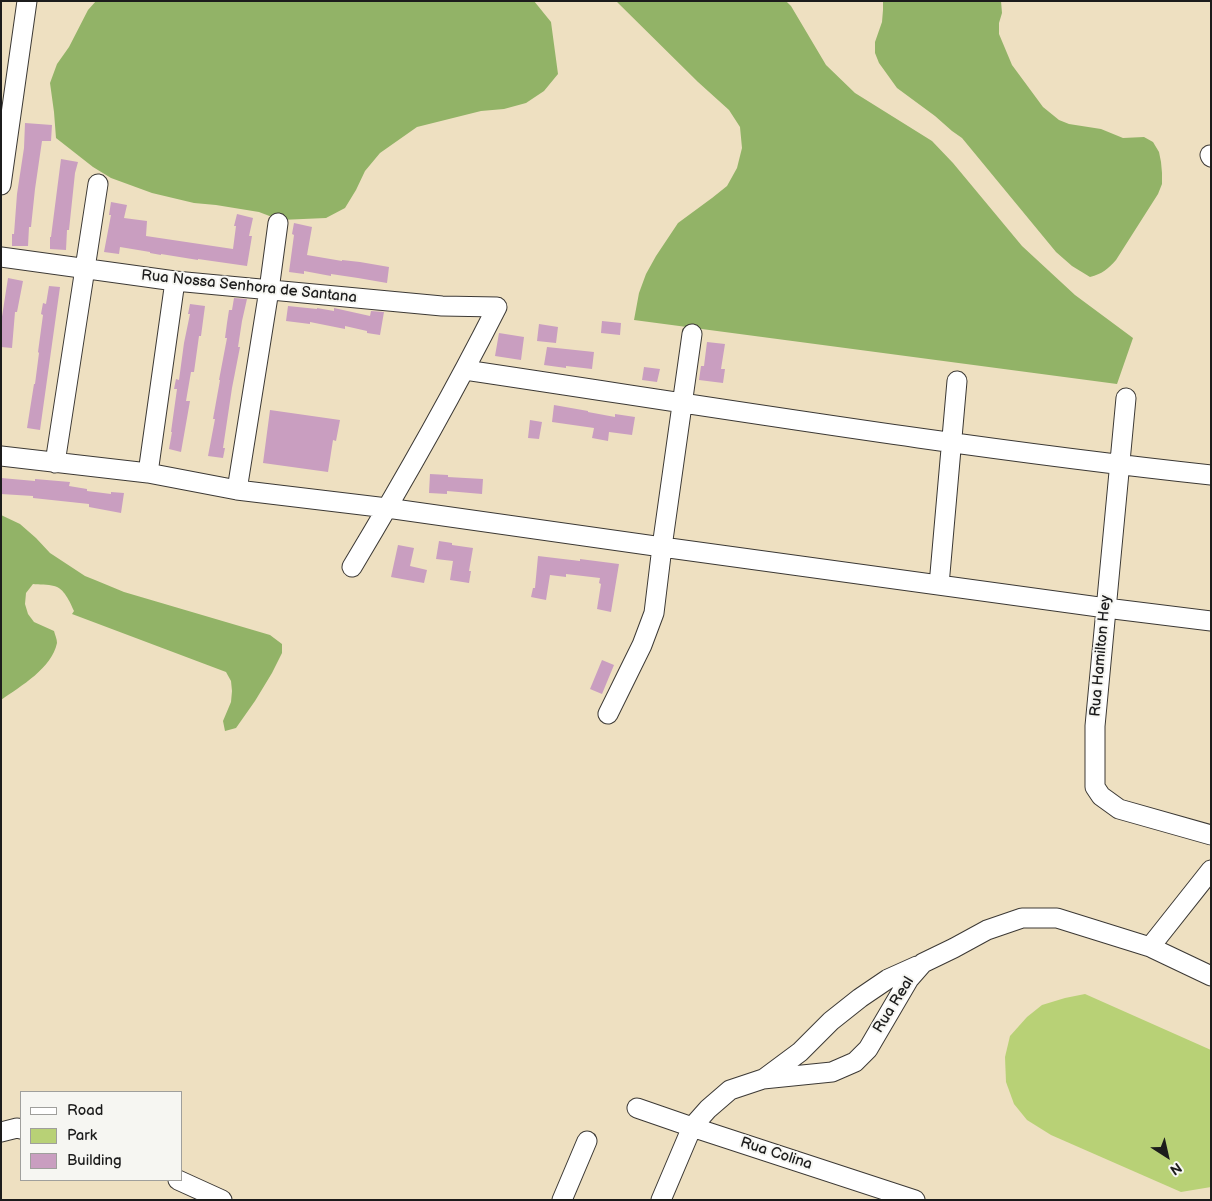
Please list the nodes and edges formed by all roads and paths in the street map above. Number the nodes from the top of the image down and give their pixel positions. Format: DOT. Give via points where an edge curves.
graph roads {
  1 [pos="26,1"];
  2 [pos="98,184"];
  3 [pos="1,185"];
  4 [pos="278,223"];
  5 [pos="1,257"];
  6 [pos="85,268"];
  7 [pos="176,281"];
  8 [pos="270,290"];
  9 [pos="692,334"];
  10 [pos="465,370"];
  11 [pos="957,381"];
  12 [pos="1126,398"];
  13 [pos="683,402"];
  14 [pos="951,442"];
  15 [pos="1,456"];
  16 [pos="55,462"];
  17 [pos="1119,465"];
  18 [pos="148,472"];
  19 [pos="1211,475"];
  20 [pos="237,490"];
  21 [pos="387,508"];
  22 [pos="662,548"];
  23 [pos="352,567"];
  24 [pos="939,585"];
  25 [pos="1106,608"];
  26 [pos="1211,621"];
  27 [pos="608,714"];
  28 [pos="1211,835"];
  29 [pos="1211,870"];
  30 [pos="1150,947"];
  31 [pos="923,963"];
  32 [pos="1211,976"];
  33 [pos="763,1079"];
  34 [pos="637,1108"];
  35 [pos="692,1127"];
  36 [pos="20,1129"];
  37 [pos="1,1132"];
  38 [pos="587,1141"];
  39 [pos="180,1181"];
  40 [pos="222,1200"];
  41 [pos="562,1200"];
  42 [pos="661,1200"];
  43 [pos="915,1200"];
  1 -- 3 [label="street"];
  2 -- 6 [label="street"];
  4 -- 8 [label="street"];
  5 -- 6 [label="street, Rua Nossa Senhora de Santana"];
  6 -- 7 [label="street, Rua Nossa Senhora de Santana"];
  6 -- 16 [label="street"];
  7 -- 8 [label="street, Rua Nossa Senhora de Santana"];
  7 -- 18 [label="street"];
  8 -- 10 [label="street, Rua Nossa Senhora de Santana" via="442,306 497,307"];
  8 -- 20 [label="street"];
  9 -- 13 [label="street"];
  10 -- 13 [label="street"];
  10 -- 21 [label="street"];
  11 -- 14 [label="street"];
  12 -- 17 [label="street, Rua Hamilton Hey"];
  13 -- 14 [label="street"];
  13 -- 22 [label="street"];
  14 -- 17 [label="street"];
  14 -- 24 [label="street"];
  15 -- 16 [label="street"];
  16 -- 18 [label="street"];
  17 -- 19 [label="street"];
  17 -- 25 [label="street, Rua Hamilton Hey"];
  18 -- 20 [label="street"];
  20 -- 21 [label="street"];
  21 -- 22 [label="street"];
  21 -- 23 [label="street"];
  22 -- 24 [label="street"];
  22 -- 27 [label="street" via="654,613"];
  24 -- 25 [label="street"];
  25 -- 26 [label="street"];
  25 -- 28 [label="street, Rua Hamilton Hey" via="1095,726 1095,787 1101,796 1119,809"];
  29 -- 30 [label="street"];
  30 -- 31 [label="street, Rua Real" via="1057,918 1022,918 987,930"];
  30 -- 32 [label="street, Rua Real"];
  31 -- 33 [label="street" via="888,979 860,998 800,1052"];
  31 -- 33 [label="street, Rua Real" via="909,979 868,1049 855,1062 832,1072"];
  33 -- 35 [label="street, Rua Real" via="730,1090"];
  34 -- 35 [label="street, Rua Colina"];
  35 -- 42 [label="street, Rua Real"];
  35 -- 43 [label="street, Rua Colina"];
  36 -- 37 [label="street"];
  38 -- 41 [label="street"];
  39 -- 40 [label="street"];
}
